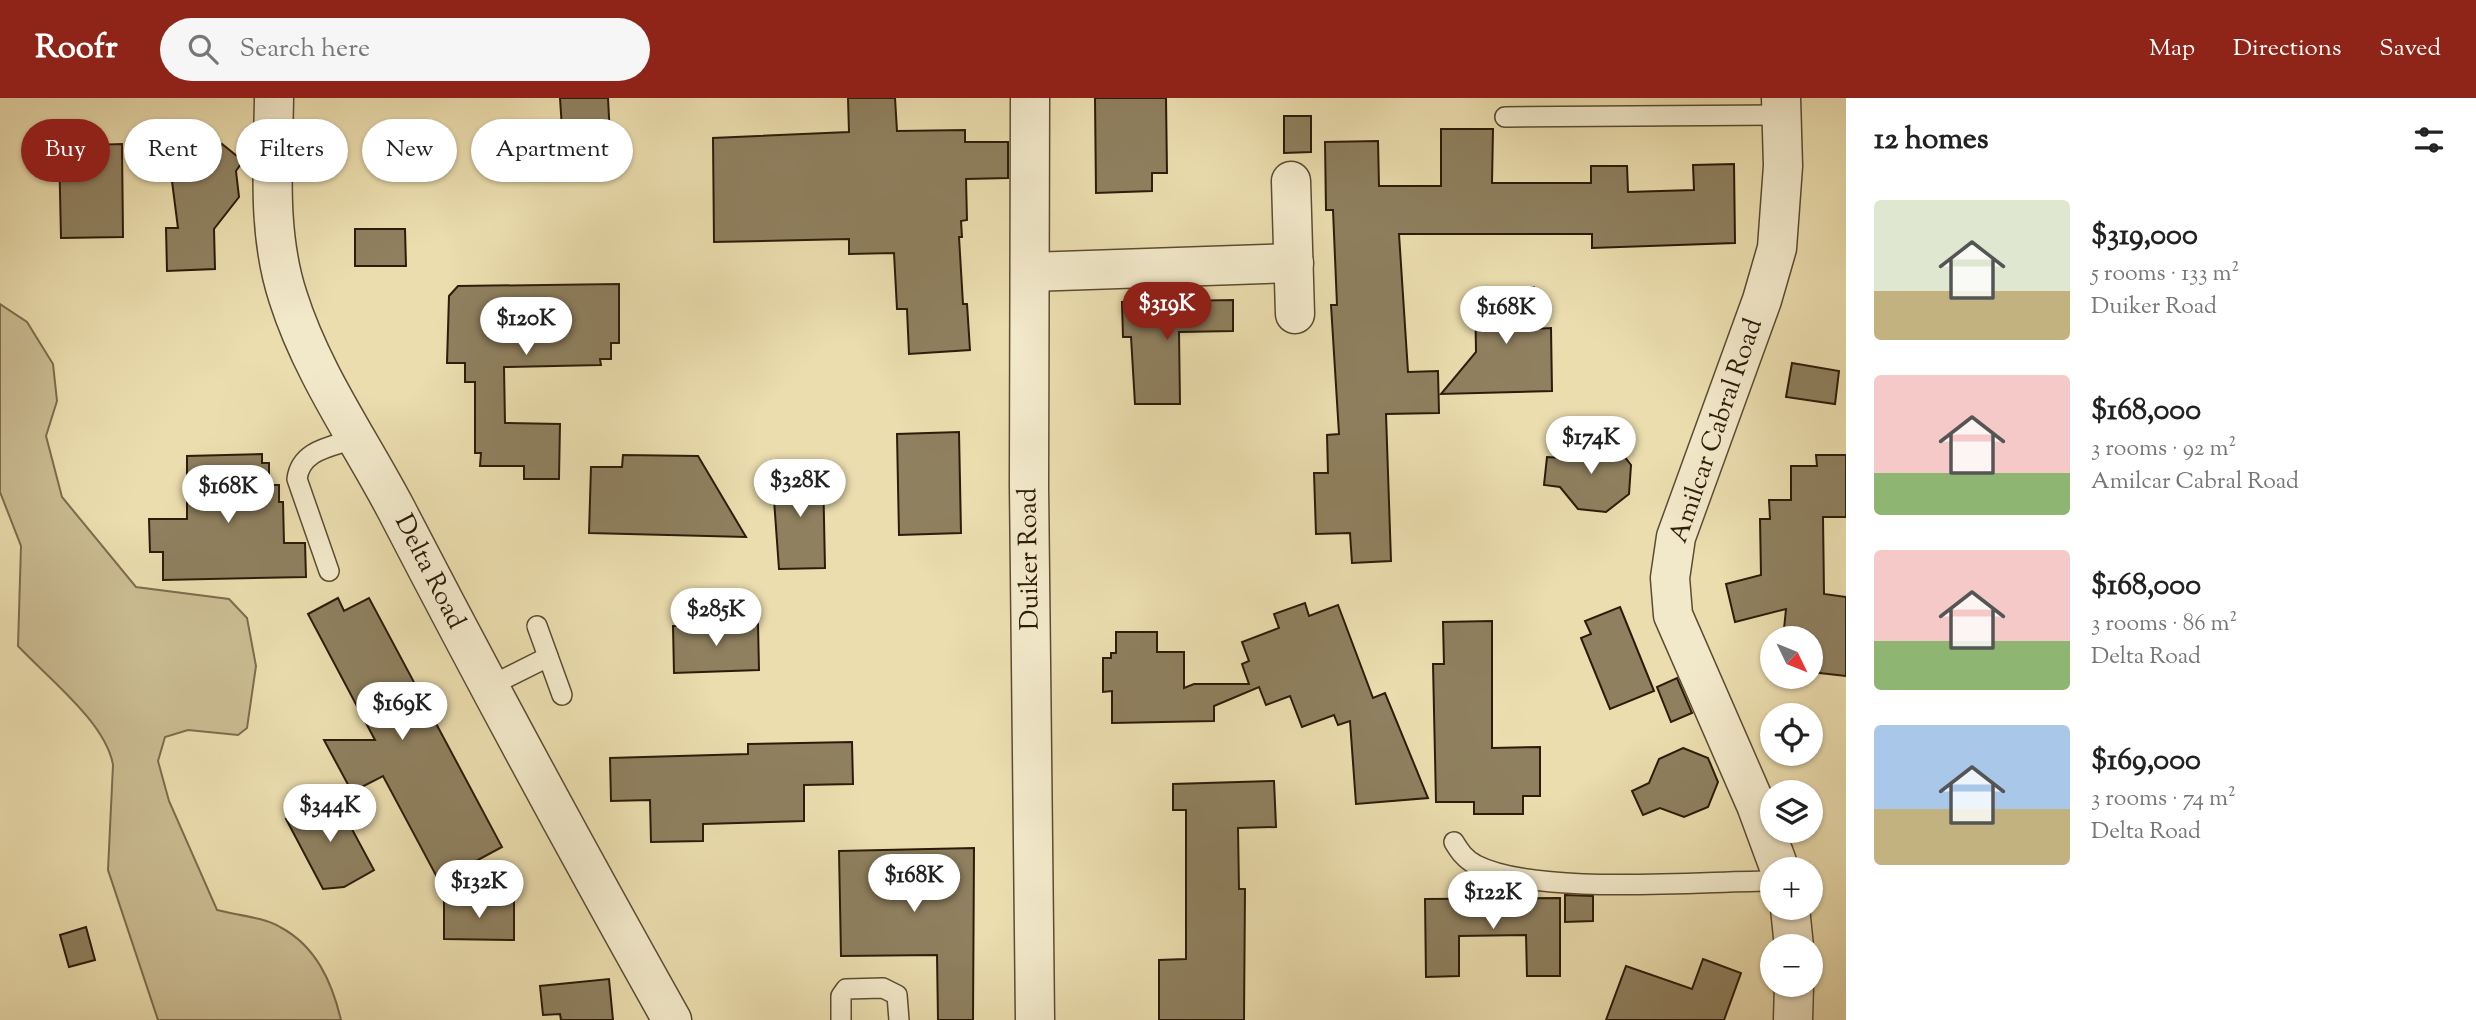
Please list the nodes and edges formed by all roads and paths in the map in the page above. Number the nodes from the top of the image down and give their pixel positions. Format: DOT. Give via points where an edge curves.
graph roads {
  1 [pos="274,98"];
  2 [pos="1030,98"];
  3 [pos="1781,107"];
  4 [pos="1506,117"];
  5 [pos="1291,181"];
  6 [pos="1294,262"];
  7 [pos="1030,272"];
  8 [pos="1295,314"];
  9 [pos="357,439"];
  10 [pos="329,571"];
  11 [pos="537,626"];
  12 [pos="548,657"];
  13 [pos="488,687"];
  14 [pos="562,695"];
  15 [pos="1454,842"];
  16 [pos="1775,857"];
  17 [pos="1760,881"];
  18 [pos="1794,997"];
  19 [pos="672,1020"];
  20 [pos="841,1020"];
  21 [pos="899,1020"];
  22 [pos="1035,1020"];
  23 [pos="1793,1020"];
  1 -- 9 [label="street, Delta Road" via="272,180 277,254 309,352"];
  2 -- 7 [label="street, Duiker Road"];
  3 -- 4 [label="lane"];
  3 -- 16 [label="street, Amilcar Cabral Road" via="1783,166 1777,248 1676,537 1670,578 1673,615"];
  5 -- 6 [label="street"];
  6 -- 7 [label="street"];
  6 -- 8 [label="street"];
  7 -- 22 [label="street, Duiker Road"];
  9 -- 10 [label="lane" via="312,453 298,468 296,479"];
  9 -- 13 [label="street, Delta Road"];
  11 -- 12 [label="lane"];
  12 -- 13 [label="lane"];
  12 -- 14 [label="lane"];
  13 -- 19 [label="street, Delta Road"];
  15 -- 17 [label="lane" via="1463,858 1478,866 1530,880"];
  18 -- 23 [label="street"];
  20 -- 21 [label="lane" via="841,996 846,989 883,988 897,995"];
}
